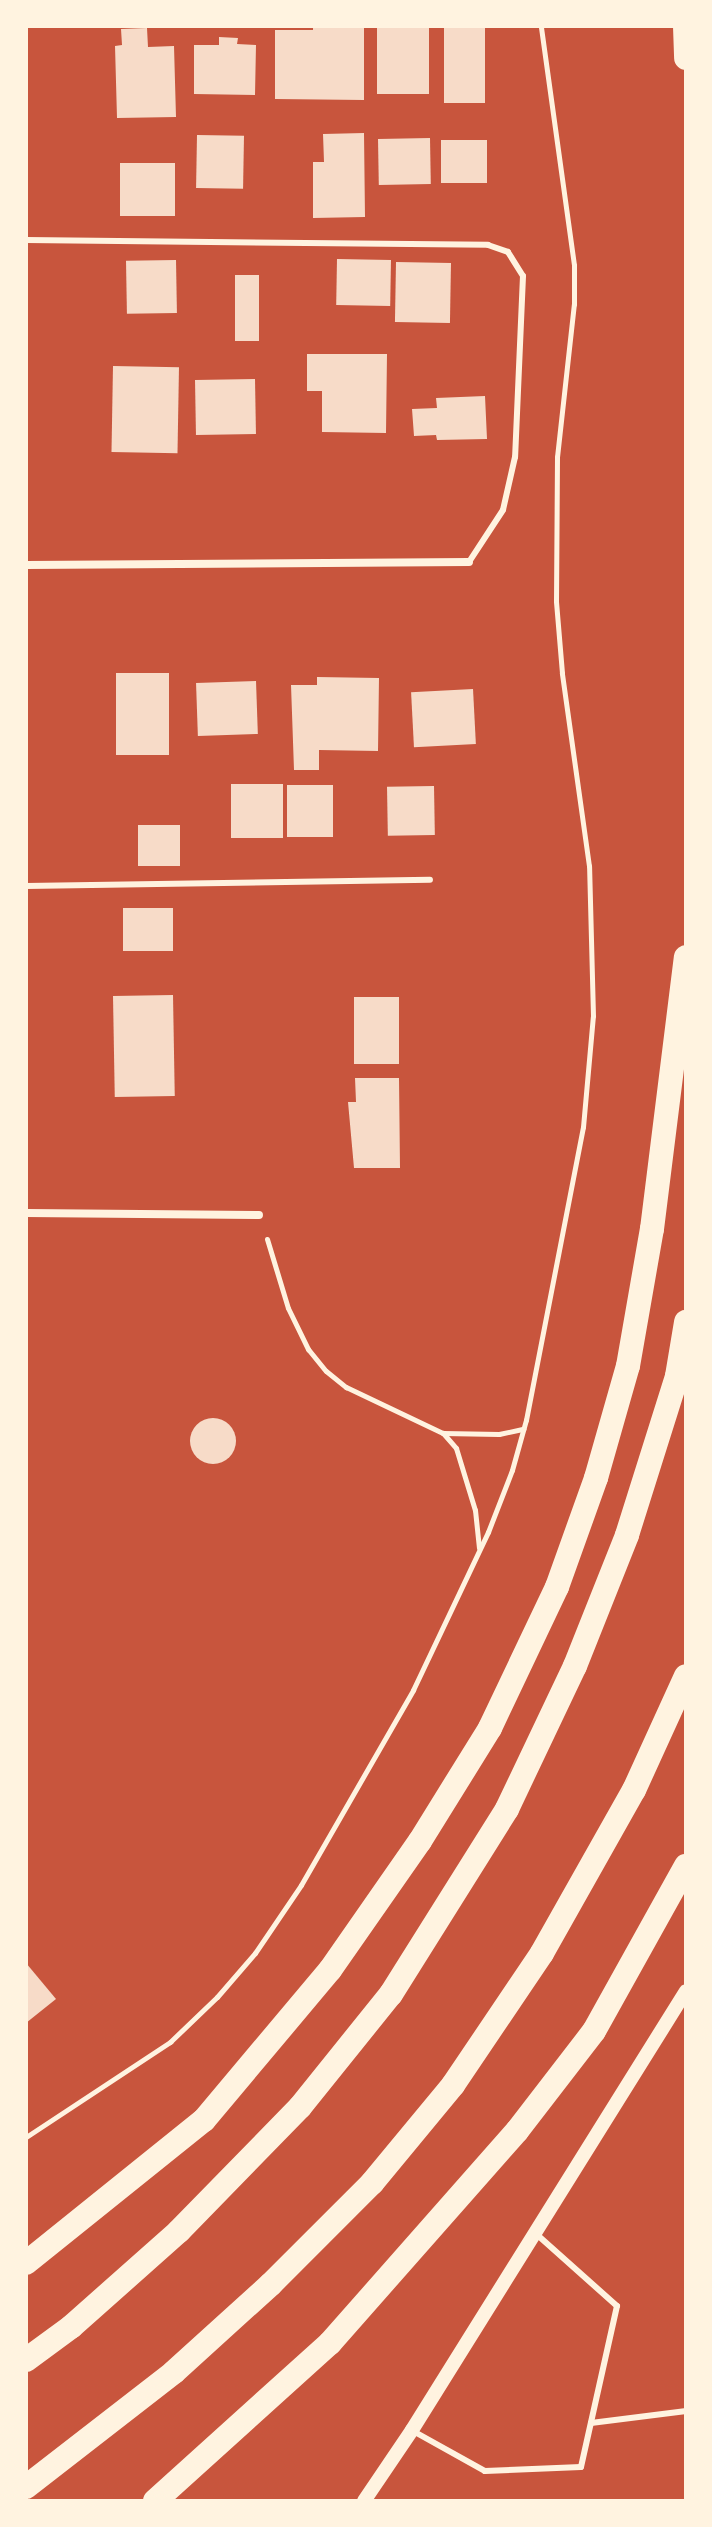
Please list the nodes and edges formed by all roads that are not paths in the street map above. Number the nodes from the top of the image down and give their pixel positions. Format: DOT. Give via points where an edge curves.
graph roads {
  1 [pos="685,26"];
  2 [pos="686,58"];
  3 [pos="26,240"];
  4 [pos="469,562"];
  5 [pos="26,565"];
  6 [pos="430,880"];
  7 [pos="26,886"];
  8 [pos="686,957"];
  9 [pos="26,1213"];
  10 [pos="259,1215"];
  11 [pos="686,1322"];
  12 [pos="686,1676"];
  13 [pos="686,1866"];
  14 [pos="686,1991"];
  15 [pos="535,2233"];
  16 [pos="26,2263"];
  17 [pos="26,2360"];
  18 [pos="686,2411"];
  19 [pos="591,2423"];
  20 [pos="412,2430"];
  21 [pos="26,2487"];
  22 [pos="155,2501"];
  23 [pos="364,2501"];
  1 -- 2 [label="highway"];
  3 -- 4 [label="lane" via="488,245 508,252 523,276 515,457 503,510"];
  4 -- 5 [label="street"];
  6 -- 7 [label="lane"];
  8 -- 16 [label="highway" via="652,1229 628,1366 557,1587 490,1728 330,1970 204,2120"];
  9 -- 10 [label="street"];
  11 -- 17 [label="highway" via="677,1376 627,1535 575,1666 507,1809 400,1981 300,2107 179,2231"];
  12 -- 21 [label="highway" via="634,1790 542,1953 453,2085 372,2183 271,2284 174,2372"];
  13 -- 22 [label="highway" via="594,2031 517,2131 330,2343"];
  14 -- 15 [label="street"];
  15 -- 19 [label="lane" via="617,2306"];
  15 -- 20 [label="street"];
  18 -- 19 [label="lane"];
  19 -- 20 [label="lane" via="581,2467 485,2471"];
  20 -- 23 [label="street"];
}
